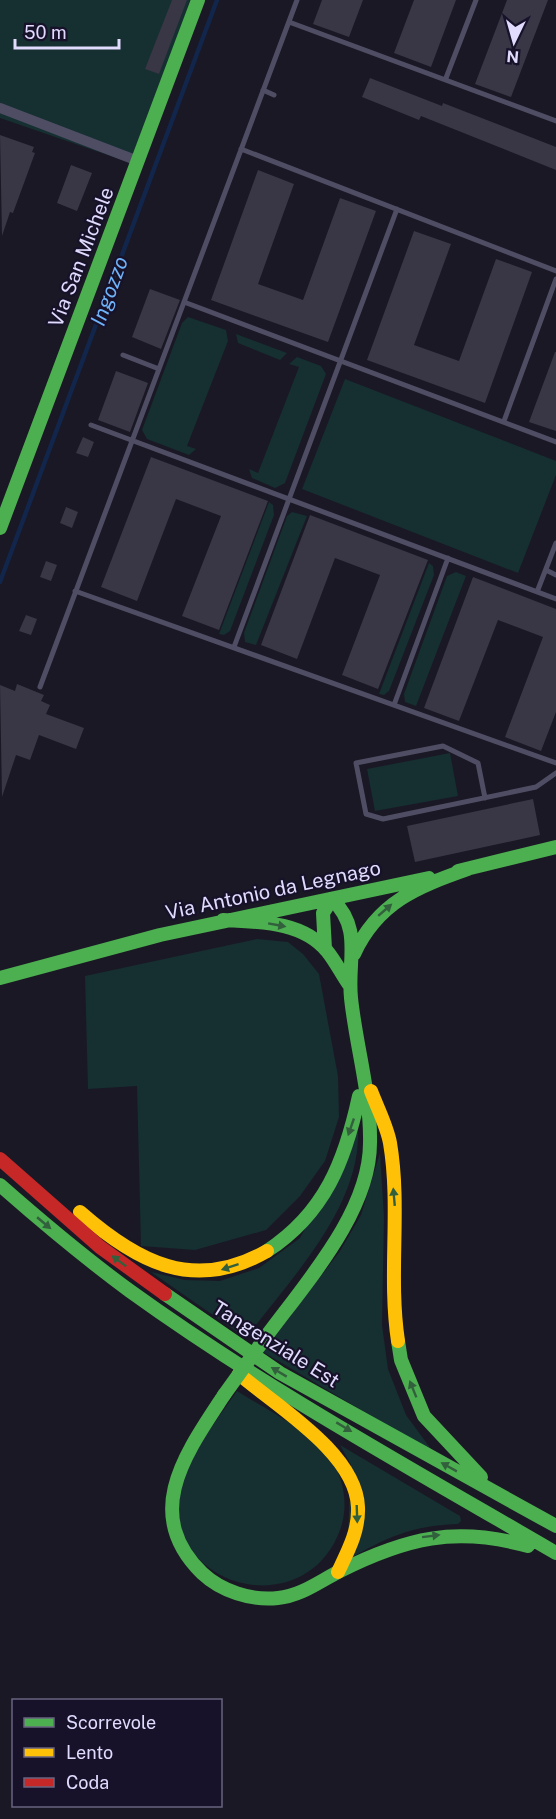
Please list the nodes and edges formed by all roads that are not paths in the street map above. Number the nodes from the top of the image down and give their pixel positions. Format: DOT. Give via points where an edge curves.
graph roads {
  1 [pos="198,0"];
  2 [pos="297,0"];
  3 [pos="476,0"];
  4 [pos="289,22"];
  5 [pos="446,78"];
  6 [pos="263,90"];
  7 [pos="274,95"];
  8 [pos="0,108"];
  9 [pos="556,121"];
  10 [pos="241,149"];
  11 [pos="138,161"];
  12 [pos="398,209"];
  13 [pos="556,271"];
  14 [pos="556,279"];
  15 [pos="184,302"];
  16 [pos="123,356"];
  17 [pos="340,361"];
  18 [pos="159,369"];
  19 [pos="504,421"];
  20 [pos="91,425"];
  21 [pos="132,441"];
  22 [pos="556,442"];
  23 [pos="290,499"];
  24 [pos="0,528"];
  25 [pos="556,543"];
  26 [pos="448,558"];
  27 [pos="546,570"];
  28 [pos="556,574"];
  29 [pos="75,591"];
  30 [pos="537,592"];
  31 [pos="556,599"];
  32 [pos="234,647"];
  33 [pos="40,687"];
  34 [pos="394,705"];
  35 [pos="556,762"];
  36 [pos="556,773"];
  37 [pos="484,798"];
  38 [pos="556,847"];
  39 [pos="468,869"];
  40 [pos="332,899"];
  41 [pos="223,920"];
  42 [pos="325,949"];
  43 [pos="353,956"];
  44 [pos="0,978"];
  45 [pos="350,986"];
  46 [pos="364,1070"];
  47 [pos="0,1154"];
  48 [pos="0,1159"];
  49 [pos="0,1185"];
  50 [pos="213,1350"];
  51 [pos="503,1497"];
  52 [pos="556,1526"];
  53 [pos="556,1554"];
  54 [pos="338,1572"];
  1 -- 11 [label="main road, Via San Michele"];
  2 -- 4 [label="lane"];
  3 -- 5 [label="lane"];
  4 -- 5 [label="lane"];
  4 -- 6 [label="lane"];
  5 -- 9 [label="lane"];
  6 -- 7 [label="lane"];
  6 -- 10 [label="lane"];
  8 -- 11 [label="street"];
  10 -- 12 [label="lane"];
  10 -- 15 [label="lane"];
  11 -- 24 [label="main road, Via San Michele"];
  12 -- 13 [label="lane"];
  12 -- 17 [label="lane"];
  14 -- 19 [label="lane"];
  15 -- 17 [label="lane"];
  15 -- 18 [label="lane"];
  16 -- 18 [label="lane"];
  17 -- 19 [label="lane"];
  17 -- 23 [label="lane"];
  18 -- 21 [label="lane"];
  19 -- 22 [label="lane"];
  20 -- 21 [label="lane"];
  21 -- 23 [label="lane"];
  21 -- 29 [label="lane"];
  23 -- 26 [label="lane"];
  23 -- 32 [label="lane"];
  25 -- 27 [label="lane"];
  26 -- 30 [label="lane"];
  26 -- 34 [label="lane"];
  27 -- 28 [label="lane"];
  27 -- 30 [label="lane"];
  29 -- 32 [label="lane"];
  29 -- 33 [label="lane"];
  30 -- 31 [label="lane"];
  32 -- 34 [label="lane"];
  34 -- 35 [label="lane"];
  36 -- 37 [label="lane" via="536,787"];
  37 -- 37 [label="lane" via="383,819 366,814 356,763 443,746 477,763"];
  38 -- 39 [label="main road, Via Antonio da Legnago"];
  39 -- 40 [label="main road, Via Antonio da Legnago"];
  43 -- 39 [label="main road, one-way" via="362,933 388,906 423,885"];
  40 -- 41 [label="main road, Via Antonio da Legnago"];
  40 -- 42 [label="main road" via="323,913"];
  40 -- 43 [label="main road" via="344,909"];
  41 -- 42 [label="main road, one-way" via="281,924 306,934"];
  41 -- 44 [label="main road, Via Antonio da Legnago" via="82,952"];
  42 -- 45 [label="main road"];
  43 -- 45 [label="main road"];
  45 -- 46 [label="main road"];
  46 -- 47 [label="main road, one-way" via="354,1121 321,1200 300,1227 250,1260 222,1270 156,1263 120,1246 38,1176"];
  51 -- 46 [label="main road, one-way" via="424,1416 401,1360 395,1320 396,1214 390,1141"];
  46 -- 54 [label="main road, bridge" via="369,1167 362,1189 347,1220 190,1446 171,1497 177,1545 193,1567 217,1586 250,1598 280,1598 308,1590"];
  51 -- 48 [label="main road, Tangenziale Est, one-way" via="280,1373 219,1334 99,1247"];
  49 -- 50 [label="main road, Tangenziale Est, one-way" via="93,1264"];
  50 -- 53 [label="main road, Tangenziale Est, one-way"];
  50 -- 54 [label="main road, one-way" via="261,1395 325,1443 347,1468 359,1516 349,1554"];
  51 -- 52 [label="main road, Tangenziale Est"];
  54 -- 53 [label="main road, one-way" via="422,1537 462,1533 498,1536"];
}
